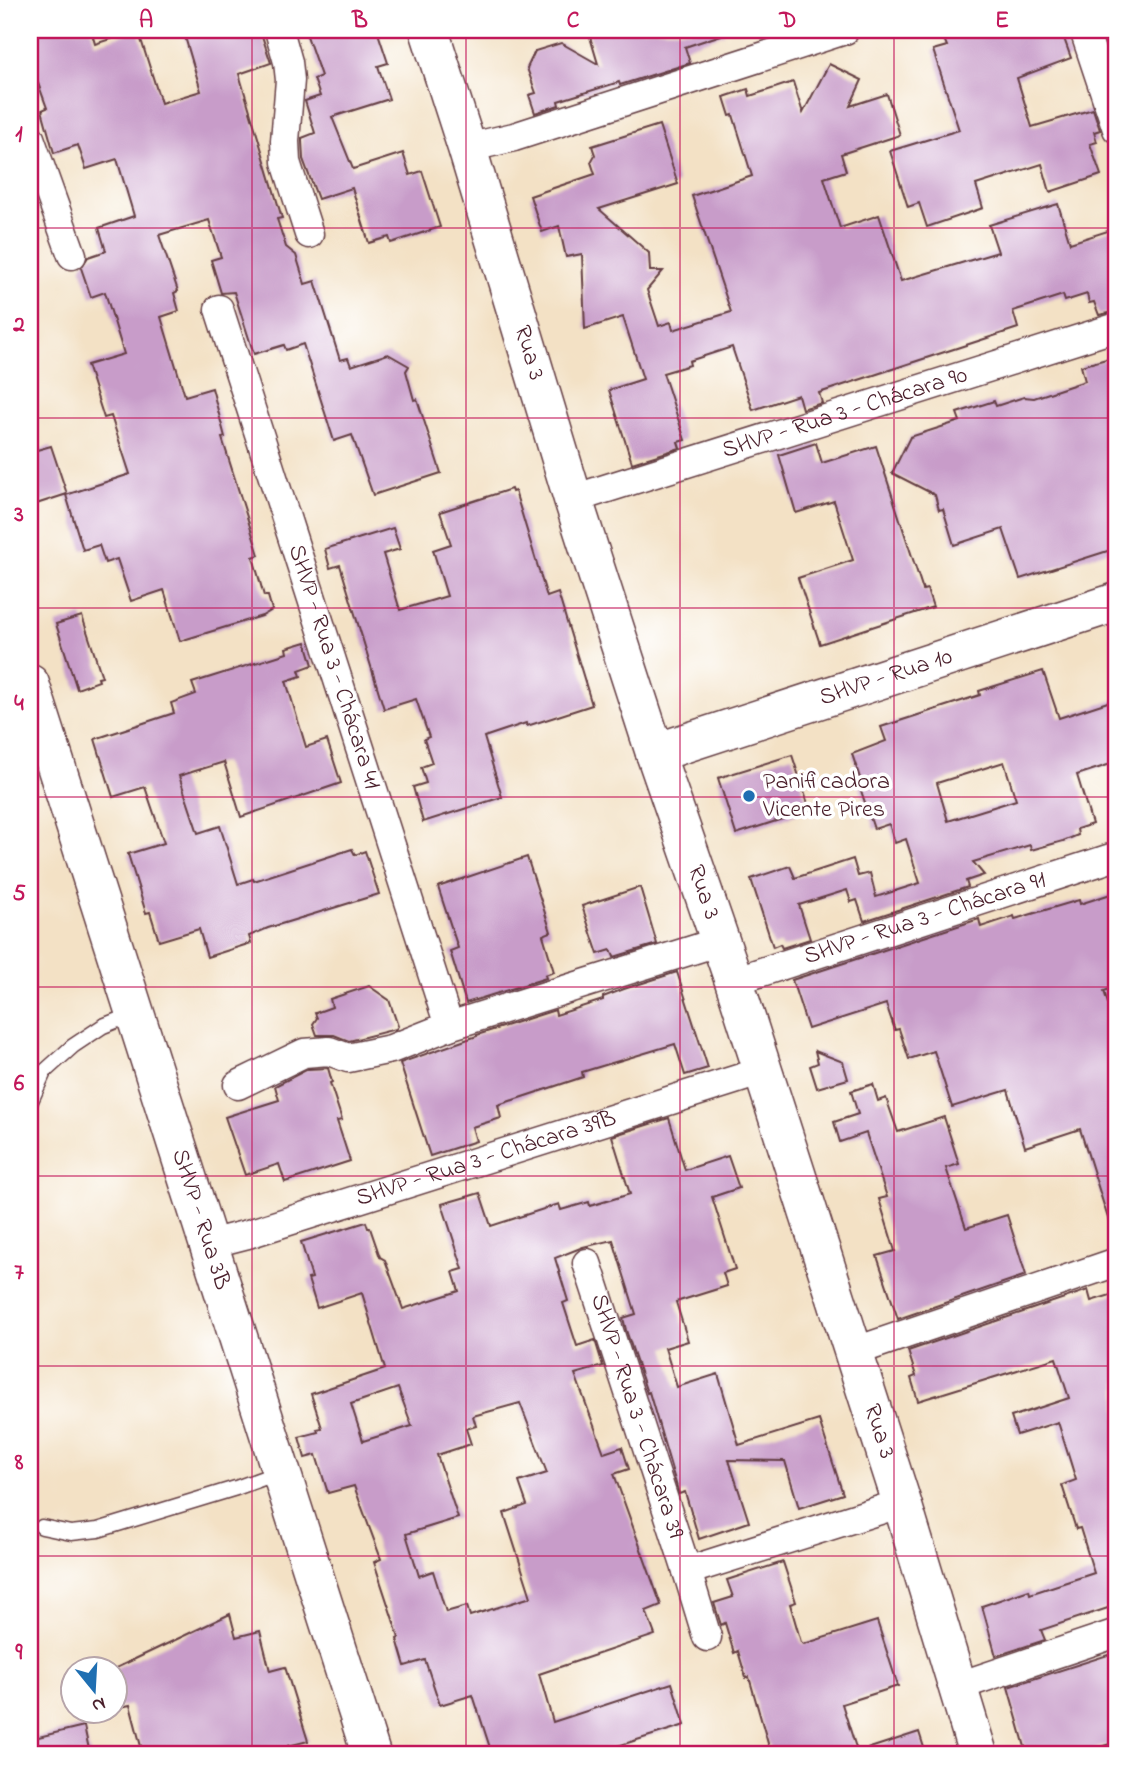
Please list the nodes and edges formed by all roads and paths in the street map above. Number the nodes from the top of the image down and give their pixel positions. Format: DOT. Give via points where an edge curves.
graph roads {
  1 [pos="279,30"];
  2 [pos="429,30"];
  3 [pos="845,30"];
  4 [pos="1084,30"];
  5 [pos="1117,129"];
  6 [pos="30,138"];
  7 [pos="467,148"];
  8 [pos="309,234"];
  9 [pos="72,255"];
  10 [pos="219,309"];
  11 [pos="1117,327"];
  12 [pos="573,499"];
  13 [pos="1117,603"];
  14 [pos="30,684"];
  15 [pos="656,753"];
  16 [pos="1117,856"];
  17 [pos="721,941"];
  18 [pos="734,981"];
  19 [pos="134,1014"];
  20 [pos="449,1026"];
  21 [pos="763,1071"];
  22 [pos="238,1086"];
  23 [pos="30,1103"];
  24 [pos="209,1244"];
  25 [pos="1117,1262"];
  26 [pos="587,1263"];
  27 [pos="853,1352"];
  28 [pos="282,1471"];
  29 [pos="902,1503"];
  30 [pos="42,1527"];
  31 [pos="687,1571"];
  32 [pos="1117,1633"];
  33 [pos="707,1637"];
  34 [pos="956,1687"];
  35 [pos="371,1754"];
  36 [pos="978,1754"];
  1 -- 8 [label="street" via="290,80 286,162"];
  2 -- 7 [label="main road, Rua 3"];
  3 -- 7 [label="street" via="514,137"];
  4 -- 5 [label="street"];
  6 -- 9 [label="street"];
  7 -- 12 [label="main road, Rua 3"];
  10 -- 20 [label="street, SHVP - Rua 3 - Chácara 41"];
  11 -- 12 [label="street, SHVP - Rua 3 - Chácara 90"];
  12 -- 15 [label="main road, Rua 3"];
  13 -- 15 [label="main road, SHVP - Rua 10"];
  14 -- 19 [label="main road, SHVP - Rua 3B"];
  15 -- 17 [label="main road, Rua 3"];
  16 -- 18 [label="street, SHVP - Rua 3 - Chácara 91"];
  17 -- 18 [label="main road, Rua 3"];
  17 -- 20 [label="street"];
  18 -- 21 [label="main road, Rua 3"];
  19 -- 23 [label="lane" via="103,1026 74,1046 44,1072"];
  19 -- 24 [label="main road, SHVP - Rua 3B"];
  20 -- 22 [label="street" via="360,1057 329,1051 303,1053"];
  21 -- 24 [label="street, SHVP - Rua 3 - Chácara 39B"];
  21 -- 27 [label="main road, Rua 3"];
  24 -- 28 [label="main road, SHVP - Rua 3B"];
  25 -- 27 [label="street"];
  26 -- 31 [label="street, SHVP - Rua 3 - Chácara 39"];
  27 -- 29 [label="main road, Rua 3"];
  28 -- 30 [label="lane" via="98,1530 71,1533"];
  28 -- 35 [label="main road, SHVP - Rua 3B"];
  29 -- 31 [label="street, SHVP - Rua 3 - Chácara 39"];
  29 -- 34 [label="main road, Rua 3"];
  31 -- 33 [label="street, SHVP - Rua 3 - Chácara 39"];
  32 -- 34 [label="street"];
  34 -- 36 [label="main road, Rua 3"];
}
